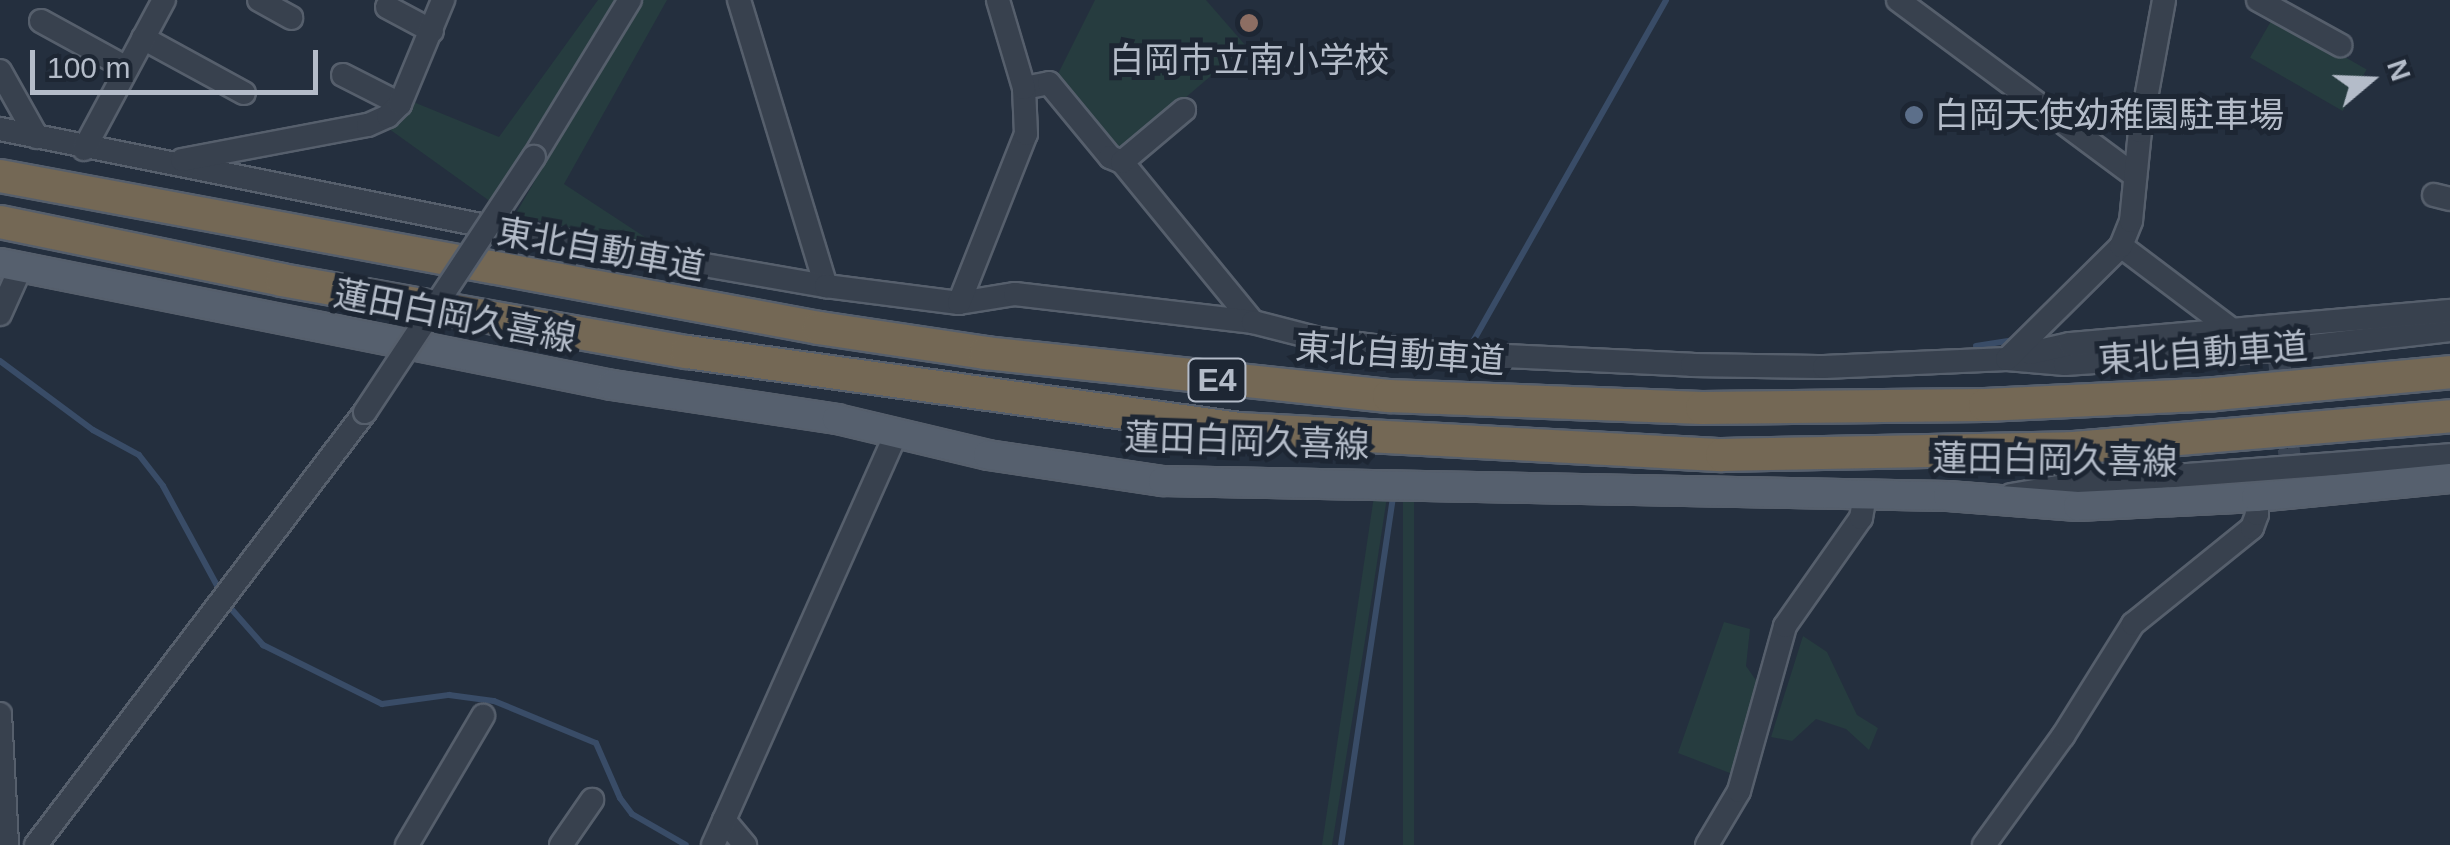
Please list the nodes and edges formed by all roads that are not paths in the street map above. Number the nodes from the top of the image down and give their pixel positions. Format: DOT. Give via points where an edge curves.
graph roads {
  1 [pos="259,0"];
  2 [pos="443,0"];
  3 [pos="630,0"];
  4 [pos="740,0"];
  5 [pos="998,0"];
  6 [pos="1898,0"];
  7 [pos="2164,0"];
  8 [pos="2258,0"];
  9 [pos="155,3"];
  10 [pos="387,8"];
  11 [pos="291,18"];
  12 [pos="41,21"];
  13 [pos="432,31"];
  14 [pos="144,38"];
  15 [pos="2340,46"];
  16 [pos="128,68"];
  17 [pos="0,71"];
  18 [pos="343,75"];
  19 [pos="1024,88"];
  20 [pos="244,94"];
  21 [pos="400,104"];
  22 [pos="1184,110"];
  23 [pos="0,129"];
  24 [pos="37,138"];
  25 [pos="84,149"];
  26 [pos="169,162"];
  27 [pos="1122,162"];
  28 [pos="0,176"];
  29 [pos="2135,176"];
  30 [pos="0,222"];
  31 [pos="2121,246"];
  32 [pos="10,265"];
  33 [pos="826,286"];
  34 [pos="959,304"];
  35 [pos="2450,311"];
  36 [pos="0,314"];
  37 [pos="1253,322"];
  38 [pos="2231,329"];
  39 [pos="2450,330"];
  40 [pos="2007,359"];
  41 [pos="2450,372"];
  42 [pos="2450,416"];
  43 [pos="896,434"];
  44 [pos="2450,455"];
  45 [pos="2450,478"];
  46 [pos="1865,496"];
  47 [pos="2256,497"];
  48 [pos="1991,499"];
  49 [pos="0,714"];
  50 [pos="483,716"];
  51 [pos="592,800"];
  52 [pos="724,820"];
  53 [pos="7,845"];
  54 [pos="36,845"];
  55 [pos="407,845"];
  56 [pos="561,845"];
  57 [pos="713,845"];
  58 [pos="746,845"];
  59 [pos="1707,845"];
  60 [pos="1984,845"];
  1 -- 11 [label="street"];
  2 -- 13 [label="street"];
  3 -- 54 [label="street, bridge" via="365,412"];
  4 -- 33 [label="street"];
  5 -- 19 [label="street"];
  6 -- 29 [label="street"];
  7 -- 29 [label="street"];
  8 -- 15 [label="street"];
  9 -- 14 [label="street"];
  10 -- 13 [label="street"];
  12 -- 16 [label="street"];
  13 -- 21 [label="street"];
  14 -- 16 [label="street"];
  14 -- 20 [label="street"];
  16 -- 25 [label="street"];
  17 -- 24 [label="street"];
  18 -- 21 [label="street"];
  19 -- 27 [label="street" via="1048,84 1110,158"];
  19 -- 34 [label="street" via="1026,134"];
  21 -- 26 [label="street" via="368,125"];
  22 -- 27 [label="street"];
  23 -- 24 [label="street"];
  24 -- 25 [label="street"];
  25 -- 26 [label="street"];
  26 -- 33 [label="street"];
  27 -- 37 [label="street"];
  28 -- 41 [label="highway, 東北自動車道 / E4" via="819,328 1389,396 1702,408 1985,405"];
  29 -- 31 [label="street"];
  30 -- 42 [label="highway, E4" via="687,352 1239,429 1722,455 2072,448"];
  31 -- 38 [label="street"];
  31 -- 40 [label="street"];
  32 -- 36 [label="street"];
  32 -- 43 [label="main road, 蓮田白岡久喜線"];
  33 -- 34 [label="street"];
  34 -- 37 [label="street" via="1014,294"];
  35 -- 38 [label="street"];
  37 -- 40 [label="street" via="1372,348 1523,360 1824,367"];
  38 -- 40 [label="street" via="2070,344"];
  39 -- 40 [label="street" via="2065,364"];
  43 -- 46 [label="main road, 蓮田白岡久喜線" via="1163,481"];
  43 -- 52 [label="street"];
  44 -- 48 [label="street" via="2081,483"];
  45 -- 47 [label="main road, 蓮田白岡久喜線"];
  46 -- 48 [label="main road, 蓮田白岡久喜線"];
  46 -- 59 [label="street" via="1861,518 1785,626 1739,791"];
  47 -- 48 [label="main road, 蓮田白岡久喜線" via="2078,506"];
  47 -- 60 [label="street" via="2252,528 2132,624"];
  49 -- 53 [label="street"];
  50 -- 55 [label="street"];
  51 -- 56 [label="street"];
  52 -- 57 [label="street"];
  52 -- 58 [label="street"];
}
